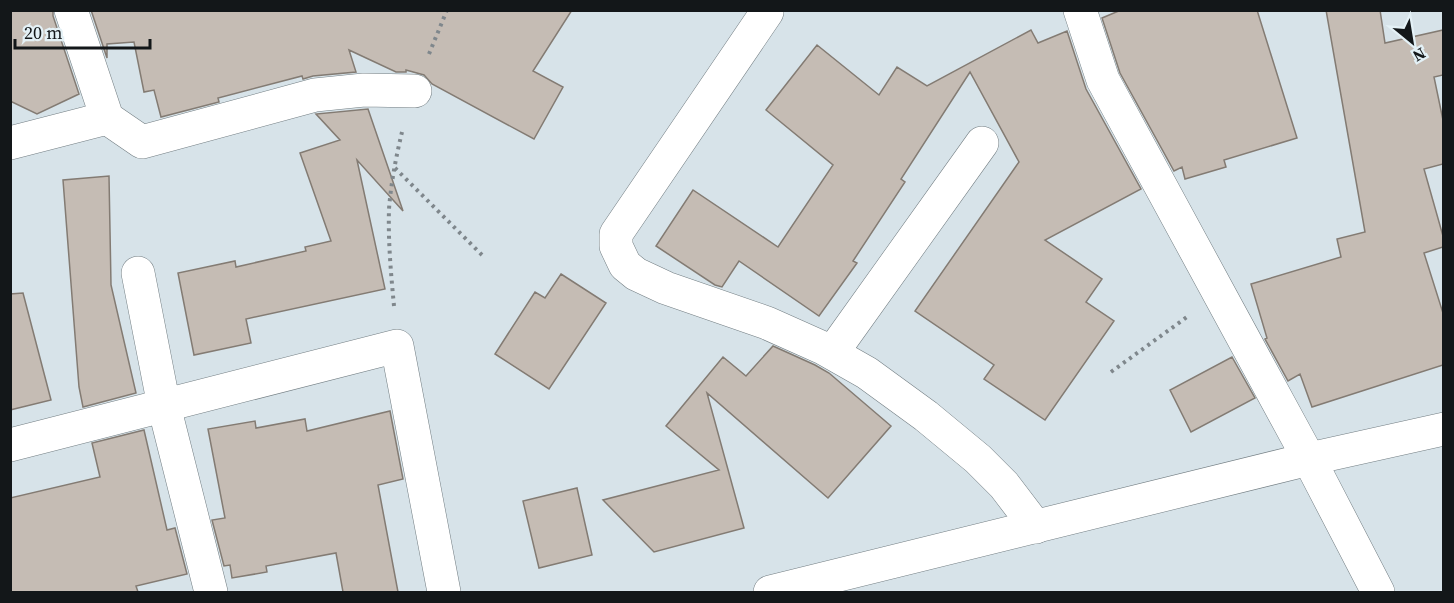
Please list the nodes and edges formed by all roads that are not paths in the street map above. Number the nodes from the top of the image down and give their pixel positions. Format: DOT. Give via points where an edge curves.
graph roads {
  1 [pos="71,10"];
  2 [pos="1080,10"];
  3 [pos="767,12"];
  4 [pos="414,91"];
  5 [pos="107,118"];
  6 [pos="10,143"];
  7 [pos="982,143"];
  8 [pos="138,273"];
  9 [pos="832,353"];
  10 [pos="164,406"];
  11 [pos="1443,429"];
  12 [pos="10,445"];
  13 [pos="1310,459"];
  14 [pos="1036,527"];
  15 [pos="211,592"];
  16 [pos="444,592"];
  17 [pos="770,592"];
  18 [pos="1378,592"];
  1 -- 5 [label="street"];
  2 -- 13 [label="street" via="1103,80"];
  3 -- 9 [label="street" via="616,234 616,246 636,274 767,323"];
  4 -- 5 [label="street" via="364,90 315,95 142,142"];
  5 -- 6 [label="street"];
  7 -- 9 [label="street"];
  8 -- 10 [label="street"];
  9 -- 14 [label="street" via="918,410 978,459"];
  10 -- 12 [label="street"];
  10 -- 15 [label="street"];
  10 -- 16 [label="street" via="398,346"];
  11 -- 13 [label="street"];
  13 -- 14 [label="street"];
  13 -- 18 [label="street"];
  14 -- 17 [label="street"];
}
